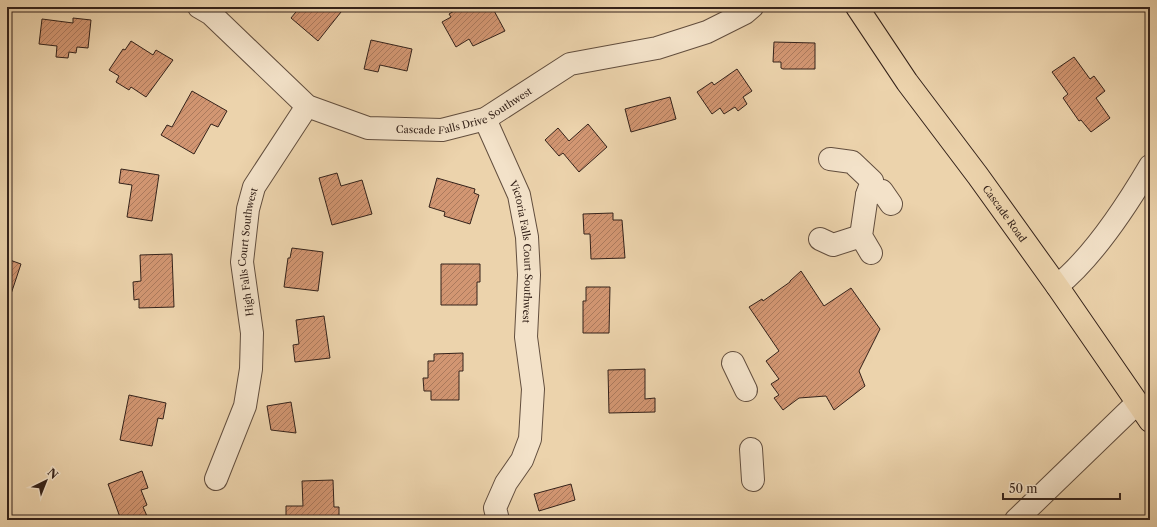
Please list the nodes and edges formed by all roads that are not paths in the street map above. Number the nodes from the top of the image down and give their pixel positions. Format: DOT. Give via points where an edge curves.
graph roads {
  1 [pos="752,7"];
  2 [pos="858,7"];
  3 [pos="210,10"];
  4 [pos="307,106"];
  5 [pos="485,119"];
  6 [pos="830,159"];
  7 [pos="1150,166"];
  8 [pos="820,239"];
  9 [pos="1057,286"];
  10 [pos="733,364"];
  11 [pos="746,390"];
  12 [pos="1137,403"];
  13 [pos="1150,421"];
  14 [pos="751,449"];
  15 [pos="216,479"];
  16 [pos="753,480"];
  17 [pos="498,520"];
  18 [pos="1016,520"];
  1 -- 5 [label="street, Cascade Falls Drive Southwest" via="707,32 657,48 570,64"];
  2 -- 9 [label="main road, Cascade Road" via="907,82"];
  3 -- 4 [label="street, Cascade Falls Drive Southwest"];
  4 -- 5 [label="street, Cascade Falls Drive Southwest" via="368,128 442,130"];
  4 -- 15 [label="street, High Falls Court Southwest" via="254,187 248,209 242,262 252,333 251,369 245,406"];
  5 -- 17 [label="street, Victoria Falls Court Southwest" via="518,195 527,237 529,274 526,337 534,389 530,439 522,460 506,482 495,508"];
  6 -- 8 [label="street" via="852,162 872,181 880,197 866,244 833,245"];
  7 -- 9 [label="street" via="1129,201 1073,274"];
  9 -- 12 [label="main road, Cascade Road"];
  10 -- 11 [label="street"];
  12 -- 13 [label="main road, Cascade Road"];
  12 -- 18 [label="street"];
  14 -- 16 [label="street"];
}
